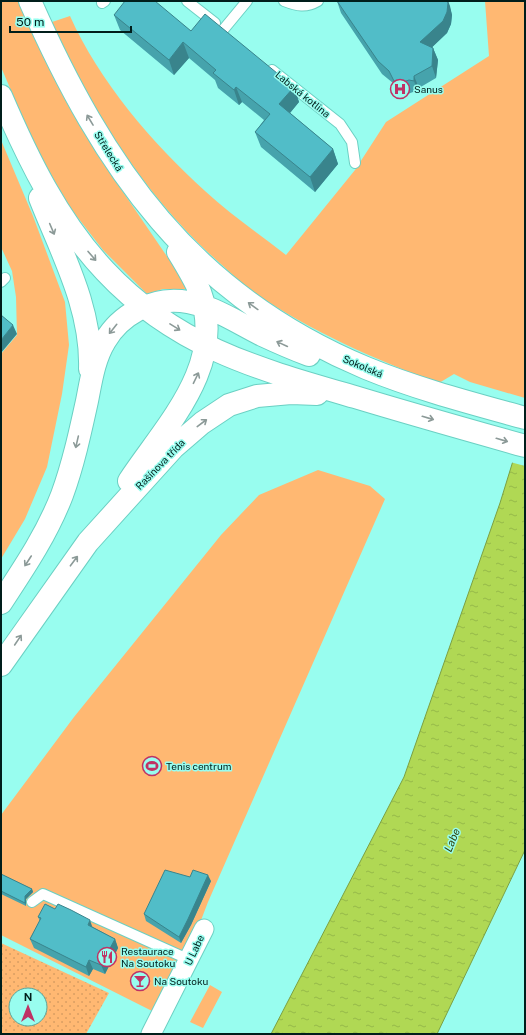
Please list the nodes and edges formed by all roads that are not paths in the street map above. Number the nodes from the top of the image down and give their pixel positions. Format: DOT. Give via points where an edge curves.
graph roads {
  1 [pos="30,1"];
  2 [pos="187,1"];
  3 [pos="247,1"];
  4 [pos="284,1"];
  5 [pos="318,1"];
  6 [pos="266,65"];
  7 [pos="1,96"];
  8 [pos="14,127"];
  9 [pos="355,163"];
  10 [pos="134,188"];
  11 [pos="218,279"];
  12 [pos="204,306"];
  13 [pos="144,307"];
  14 [pos="206,346"];
  15 [pos="412,386"];
  16 [pos="86,404"];
  17 [pos="391,408"];
  18 [pos="525,418"];
  19 [pos="525,446"];
  20 [pos="88,542"];
  21 [pos="1,603"];
  22 [pos="1,665"];
  23 [pos="32,902"];
  24 [pos="204,929"];
  25 [pos="190,960"];
  26 [pos="151,1034"];
  10 -- 1 [label="main road, Střelecká, one-way" via="85,111"];
  2 -- 3 [label="lane" via="226,33"];
  4 -- 5 [label="lane" via="300,6"];
  6 -- 9 [label="lane, Labská kotlina" via="340,124 352,142"];
  7 -- 8 [label="main road"];
  8 -- 13 [label="main road, one-way" via="40,180 73,231 105,271"];
  8 -- 16 [label="main road, one-way" via="36,190 78,292 86,324 90,358"];
  10 -- 11 [label="main road, Střelecká" via="191,255"];
  10 -- 12 [label="main road" via="189,270"];
  15 -- 11 [label="main road, Sokolská, one-way" via="365,367 295,333 263,314"];
  12 -- 13 [label="main road" via="166,301"];
  12 -- 14 [label="main road"];
  15 -- 12 [label="main road, one-way" via="314,357"];
  13 -- 14 [label="main road, one-way"];
  13 -- 16 [label="main road, one-way" via="122,320 105,341"];
  14 -- 17 [label="main road" via="258,367"];
  20 -- 14 [label="main road, one-way" via="188,394 199,372"];
  15 -- 18 [label="main road, Sokolská"];
  16 -- 21 [label="main road, one-way" via="76,450 59,501 42,539"];
  17 -- 19 [label="main road, one-way"];
  20 -- 17 [label="main road, Rašínova třída, one-way" via="173,448 202,423 229,405 256,396 291,393 329,395"];
  22 -- 20 [label="main road, Rašínova třída, one-way"];
  23 -- 25 [label="lane" via="43,894"];
  24 -- 25 [label="street, U Labe"];
  25 -- 26 [label="street, U Labe"];
}
